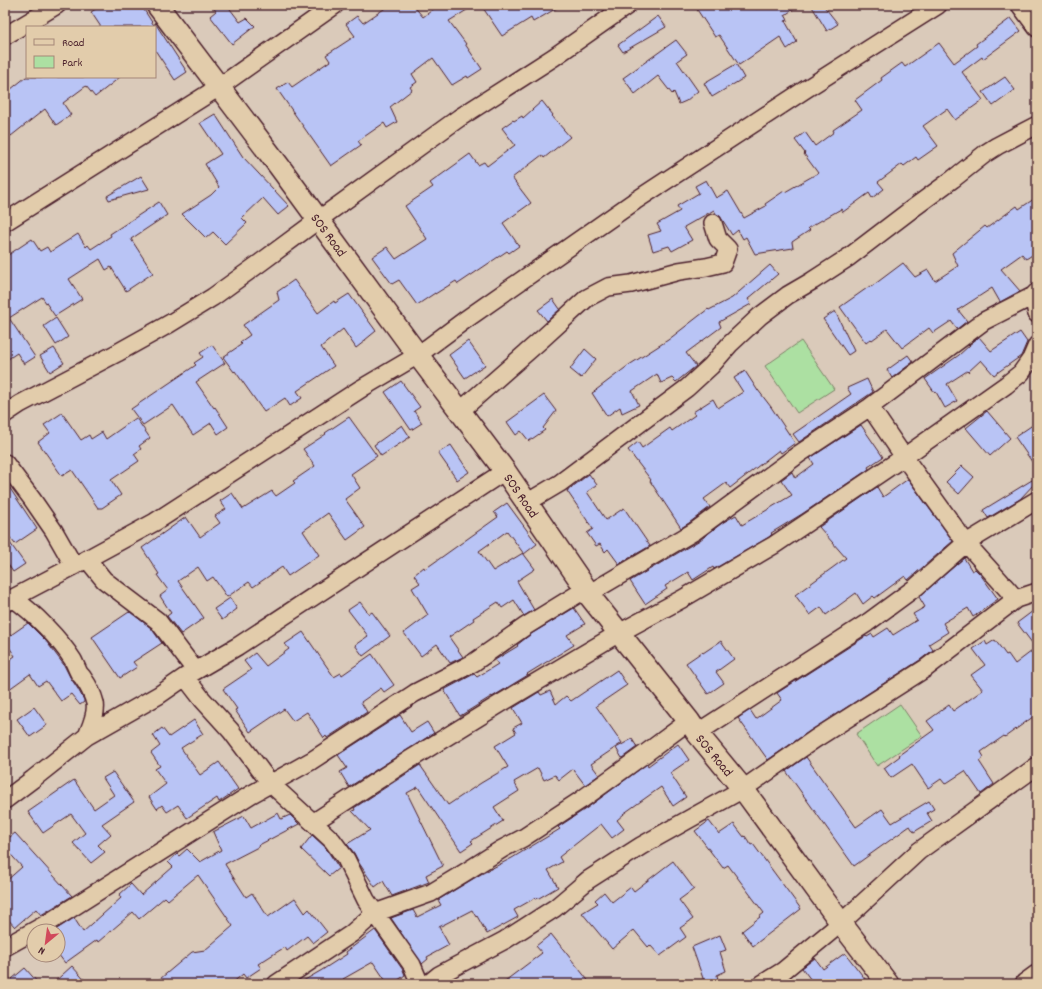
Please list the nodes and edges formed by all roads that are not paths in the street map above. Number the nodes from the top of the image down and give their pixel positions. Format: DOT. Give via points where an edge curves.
graph roads {
  1 [pos="57,5"];
  2 [pos="157,5"];
  3 [pos="334,5"];
  4 [pos="628,5"];
  5 [pos="938,5"];
  6 [pos="1020,5"];
  7 [pos="1037,28"];
  8 [pos="5,36"];
  9 [pos="219,87"];
  10 [pos="1037,125"];
  11 [pos="318,220"];
  12 [pos="5,222"];
  13 [pos="712,223"];
  14 [pos="1035,294"];
  15 [pos="1037,314"];
  16 [pos="1037,345"];
  17 [pos="418,355"];
  18 [pos="1037,360"];
  19 [pos="1021,373"];
  20 [pos="870,407"];
  21 [pos="460,411"];
  22 [pos="5,414"];
  23 [pos="904,457"];
  24 [pos="5,463"];
  25 [pos="505,471"];
  26 [pos="1037,500"];
  27 [pos="528,502"];
  28 [pos="966,543"];
  29 [pos="81,563"];
  30 [pos="587,591"];
  31 [pos="1037,592"];
  32 [pos="1016,599"];
  33 [pos="9,601"];
  34 [pos="619,633"];
  35 [pos="190,674"];
  36 [pos="693,727"];
  37 [pos="87,736"];
  38 [pos="1037,766"];
  39 [pos="270,783"];
  40 [pos="743,789"];
  41 [pos="5,800"];
  42 [pos="314,822"];
  43 [pos="375,913"];
  44 [pos="841,923"];
  45 [pos="5,947"];
  46 [pos="1037,976"];
  47 [pos="436,981"];
  48 [pos="276,984"];
  49 [pos="420,984"];
  50 [pos="762,984"];
  51 [pos="888,984"];
  52 [pos="1026,984"];
  1 -- 8 [label="street"];
  2 -- 9 [label="street, SOS Road"];
  3 -- 9 [label="street"];
  4 -- 11 [label="street" via="554,57 459,118"];
  5 -- 17 [label="street" via="635,201"];
  6 -- 7 [label="street"];
  9 -- 11 [label="street, SOS Road"];
  9 -- 12 [label="street"];
  10 -- 27 [label="street" via="986,153 849,257 788,295 760,316 687,388 560,483"];
  11 -- 17 [label="street, SOS Road"];
  11 -- 22 [label="street" via="213,296"];
  13 -- 21 [label="street" via="718,239 728,249 723,263 608,287 587,298"];
  14 -- 15 [label="street"];
  14 -- 20 [label="street" via="984,320"];
  16 -- 19 [label="street"];
  17 -- 21 [label="street, SOS Road"];
  17 -- 29 [label="street" via="362,388 155,522"];
  18 -- 19 [label="street"];
  19 -- 23 [label="street"];
  20 -- 23 [label="street"];
  20 -- 30 [label="street" via="799,454 695,531"];
  21 -- 25 [label="street, SOS Road"];
  23 -- 28 [label="street"];
  23 -- 34 [label="street" via="774,545"];
  24 -- 29 [label="street" via="54,531"];
  25 -- 27 [label="street, SOS Road"];
  25 -- 35 [label="street" via="238,646"];
  26 -- 28 [label="street"];
  27 -- 30 [label="street, SOS Road"];
  28 -- 32 [label="street"];
  28 -- 36 [label="street" via="916,587 867,623"];
  29 -- 33 [label="street"];
  29 -- 35 [label="street" via="158,621"];
  30 -- 34 [label="street, SOS Road"];
  30 -- 39 [label="street" via="526,626 473,663 414,693 311,761"];
  31 -- 32 [label="street"];
  32 -- 40 [label="street" via="926,668"];
  33 -- 37 [label="street" via="22,605 47,628 72,659 89,688 95,704"];
  34 -- 36 [label="street, SOS Road"];
  34 -- 42 [label="street" via="409,760"];
  35 -- 37 [label="street" via="159,695"];
  35 -- 39 [label="street" via="202,699 231,731"];
  36 -- 40 [label="street, SOS Road"];
  36 -- 43 [label="street" via="646,753 523,838 431,893"];
  37 -- 41 [label="street"];
  38 -- 44 [label="street" via="919,851"];
  39 -- 42 [label="street"];
  39 -- 45 [label="street" via="48,923"];
  40 -- 44 [label="street, SOS Road"];
  40 -- 47 [label="street" via="628,854 588,880 555,908"];
  42 -- 43 [label="street" via="346,859"];
  43 -- 48 [label="street" via="351,934"];
  43 -- 49 [label="street" via="412,965"];
  44 -- 50 [label="street" via="783,971"];
  44 -- 51 [label="street, SOS Road"];
  46 -- 52 [label="street"];
}
